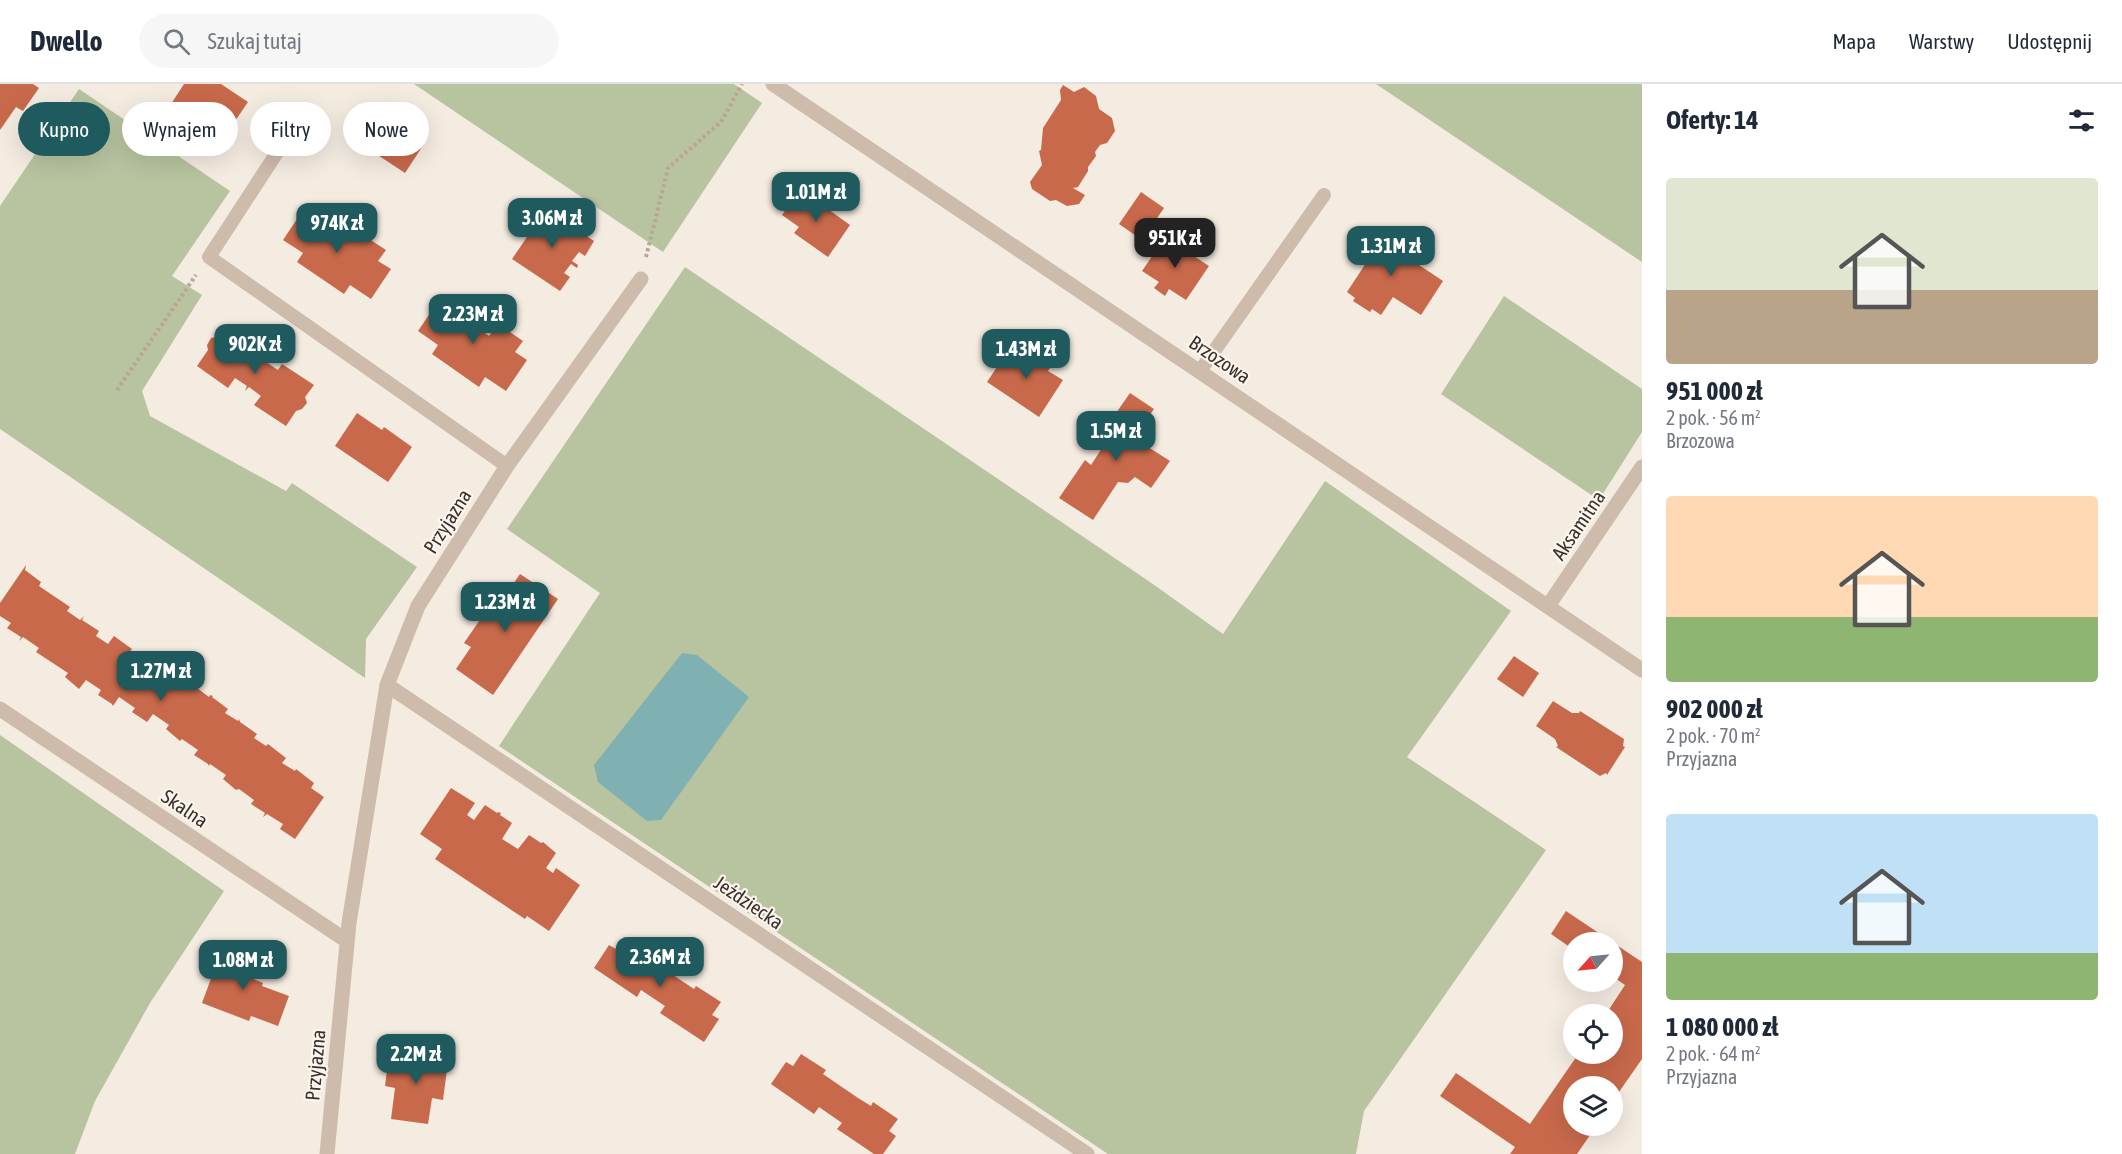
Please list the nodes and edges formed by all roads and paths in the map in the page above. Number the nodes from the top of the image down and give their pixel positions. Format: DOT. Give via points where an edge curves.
graph roads {
  1 [pos="742,84"];
  2 [pos="773,84"];
  3 [pos="275,156"];
  4 [pos="1324,195"];
  5 [pos="209,257"];
  6 [pos="641,279"];
  7 [pos="1200,371"];
  8 [pos="117,390"];
  9 [pos="507,466"];
  10 [pos="1642,468"];
  11 [pos="1548,606"];
  12 [pos="1642,670"];
  13 [pos="387,685"];
  14 [pos="0,709"];
  15 [pos="346,941"];
  16 [pos="327,1154"];
  17 [pos="1087,1154"];
  1 -- 6 [label="path" via="721,122 668,168"];
  2 -- 7 [label="street, Brzozowa"];
  3 -- 5 [label="lane"];
  4 -- 7 [label="lane"];
  5 -- 8 [label="path"];
  5 -- 9 [label="lane"];
  6 -- 9 [label="street, Przyjazna"];
  7 -- 11 [label="street, Brzozowa"];
  9 -- 13 [label="street, Przyjazna" via="418,606"];
  10 -- 11 [label="street, Aksamitna"];
  11 -- 12 [label="street, Brzozowa"];
  13 -- 15 [label="street, Przyjazna"];
  13 -- 17 [label="street, Jeździecka"];
  14 -- 15 [label="street, Skalna"];
  15 -- 16 [label="street, Przyjazna"];
}
